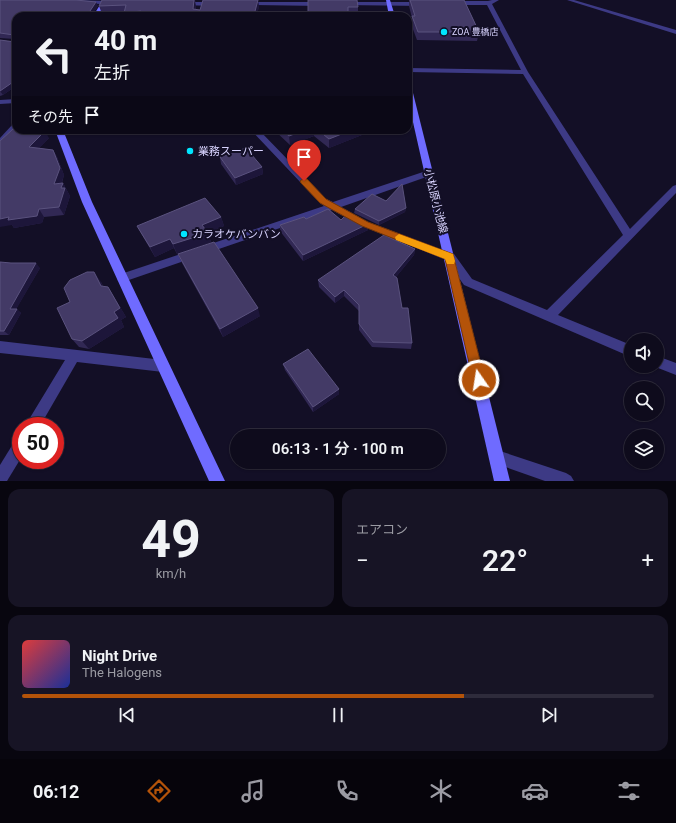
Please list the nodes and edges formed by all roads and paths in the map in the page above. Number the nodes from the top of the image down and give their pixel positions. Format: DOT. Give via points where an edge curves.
graph roads {
  1 [pos="60,0"];
  2 [pos="497,0"];
  3 [pos="569,0"];
  4 [pos="104,2"];
  5 [pos="388,2"];
  6 [pos="118,3"];
  7 [pos="489,3"];
  8 [pos="178,4"];
  9 [pos="201,4"];
  10 [pos="223,4"];
  11 [pos="238,4"];
  12 [pos="326,4"];
  13 [pos="341,4"];
  14 [pos="428,4"];
  15 [pos="450,4"];
  16 [pos="200,10"];
  17 [pos="98,12"];
  18 [pos="391,12"];
  19 [pos="676,32"];
  20 [pos="412,70"];
  21 [pos="525,72"];
  22 [pos="12,101"];
  23 [pos="0,102"];
  24 [pos="412,102"];
  25 [pos="12,130"];
  26 [pos="61,134"];
  27 [pos="259,134"];
  28 [pos="0,142"];
  29 [pos="429,172"];
  30 [pos="676,188"];
  31 [pos="331,205"];
  32 [pos="629,236"];
  33 [pos="450,257"];
  34 [pos="122,278"];
  35 [pos="549,316"];
  36 [pos="0,347"];
  37 [pos="624,348"];
  38 [pos="74,356"];
  39 [pos="664,365"];
  40 [pos="163,366"];
  41 [pos="676,369"];
  42 [pos="37,417"];
  43 [pos="497,457"];
  44 [pos="12,459"];
  45 [pos="0,480"];
  46 [pos="217,481"];
  47 [pos="502,481"];
  48 [pos="566,481"];
  1 -- 4 [label="street"];
  2 -- 7 [label="street"];
  3 -- 19 [label="street" via="590,4"];
  4 -- 6 [label="street"];
  4 -- 17 [label="main road"];
  5 -- 13 [label="street"];
  5 -- 14 [label="street"];
  5 -- 18 [label="main road"];
  7 -- 15 [label="street"];
  7 -- 21 [label="street"];
  8 -- 9 [label="street"];
  9 -- 10 [label="street"];
  9 -- 16 [label="street"];
  11 -- 12 [label="street"];
  20 -- 21 [label="street"];
  21 -- 32 [label="street"];
  22 -- 23 [label="street"];
  24 -- 29 [label="main road, 小松原小池線"];
  25 -- 28 [label="street"];
  26 -- 34 [label="main road" via="87,202"];
  27 -- 31 [label="street" via="323,201"];
  29 -- 31 [label="street"];
  29 -- 33 [label="main road, 小松原小池線"];
  30 -- 32 [label="street"];
  31 -- 33 [label="street" via="365,224"];
  31 -- 34 [label="street"];
  32 -- 35 [label="street"];
  33 -- 35 [label="street" via="468,282"];
  33 -- 43 [label="main road, 小松原小池線"];
  34 -- 40 [label="main road"];
  35 -- 37 [label="street"];
  36 -- 38 [label="street"];
  38 -- 40 [label="street"];
  38 -- 42 [label="street"];
  39 -- 41 [label="street"];
  40 -- 46 [label="main road"];
  43 -- 47 [label="main road, 小松原小池線"];
  43 -- 48 [label="street"];
  44 -- 45 [label="street"];
}
